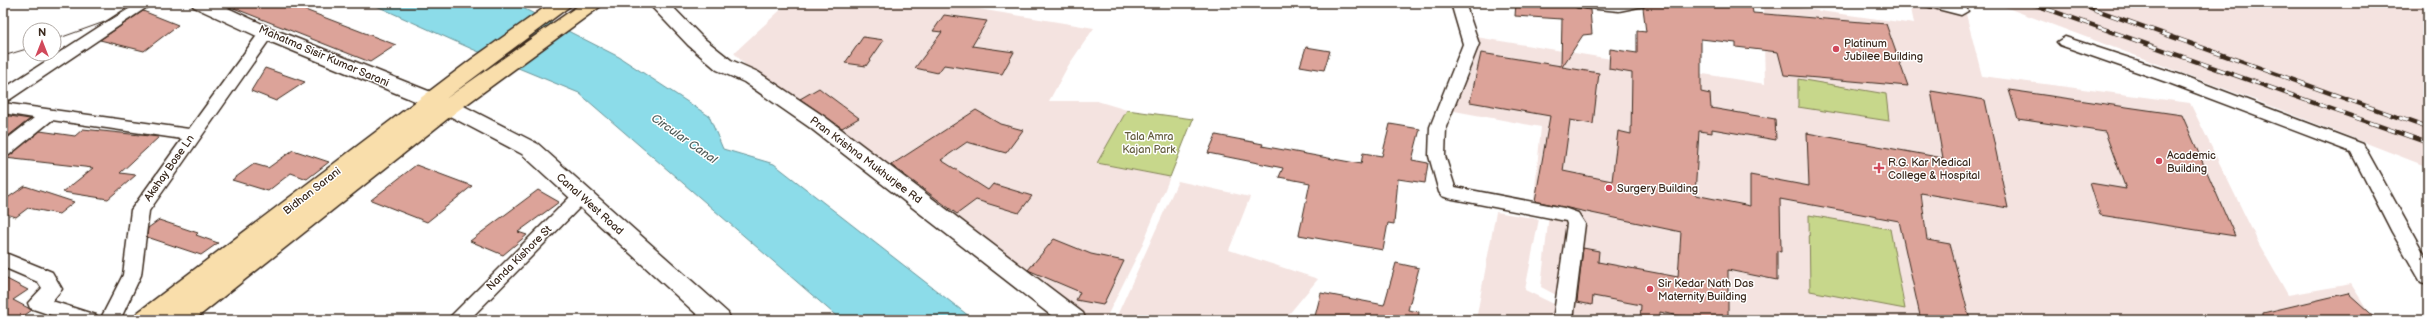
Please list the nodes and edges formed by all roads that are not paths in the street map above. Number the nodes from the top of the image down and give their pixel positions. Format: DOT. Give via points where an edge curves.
graph roads {
  1 [pos="146,3"];
  2 [pos="201,3"];
  3 [pos="595,3"];
  4 [pos="658,3"];
  5 [pos="678,3"];
  6 [pos="1458,3"];
  7 [pos="1577,3"];
  8 [pos="1639,3"];
  9 [pos="1932,3"];
  10 [pos="1609,5"];
  11 [pos="566,8"];
  12 [pos="1961,11"];
  13 [pos="266,33"];
  14 [pos="695,41"];
  15 [pos="2065,42"];
  16 [pos="3,96"];
  17 [pos="439,104"];
  18 [pos="3,108"];
  19 [pos="50,114"];
  20 [pos="192,135"];
  21 [pos="3,151"];
  22 [pos="580,197"];
  23 [pos="4,261"];
  24 [pos="2428,277"];
  25 [pos="89,320"];
  26 [pos="110,320"];
  27 [pos="146,320"];
  28 [pos="177,320"];
  29 [pos="457,320"];
  30 [pos="718,320"];
  31 [pos="1074,320"];
  32 [pos="1563,320"];
  1 -- 16 [label="street"];
  2 -- 13 [label="main road, Mahatma Sisir Kumar Sarani"];
  3 -- 11 [label="main road"];
  4 -- 14 [label="main road, Pran Krishna Mukhurjee Rd"];
  5 -- 14 [label="main road" via="695,23"];
  6 -- 32 [label="street" via="1471,44 1438,127 1437,156 1448,192 1572,217 1576,224"];
  7 -- 10 [label="street"];
  8 -- 10 [label="street" via="1619,7"];
  9 -- 12 [label="street"];
  11 -- 17 [label="main road, Bidhan Sarani" via="479,63"];
  11 -- 17 [label="main road, Bidhan Sarani" via="503,67"];
  13 -- 17 [label="main road, Mahatma Sisir Kumar Sarani"];
  13 -- 20 [label="street, Akshay Bose Ln"];
  14 -- 31 [label="main road, Pran Krishna Mukhurjee Rd" via="724,65 751,77 817,122"];
  15 -- 24 [label="street" via="2180,81 2357,148"];
  17 -- 22 [label="main road, Canal West Road" via="530,149"];
  17 -- 27 [label="main road, Bidhan Sarani"];
  17 -- 28 [label="main road, Bidhan Sarani"];
  18 -- 19 [label="street"];
  19 -- 20 [label="street"];
  19 -- 21 [label="street"];
  20 -- 26 [label="street, Akshay Bose Ln" via="140,210 132,274"];
  22 -- 29 [label="street, Nanda Kishore St"];
  22 -- 30 [label="main road, Canal West Road"];
  23 -- 25 [label="street" via="45,277 53,288 37,303"];
}
